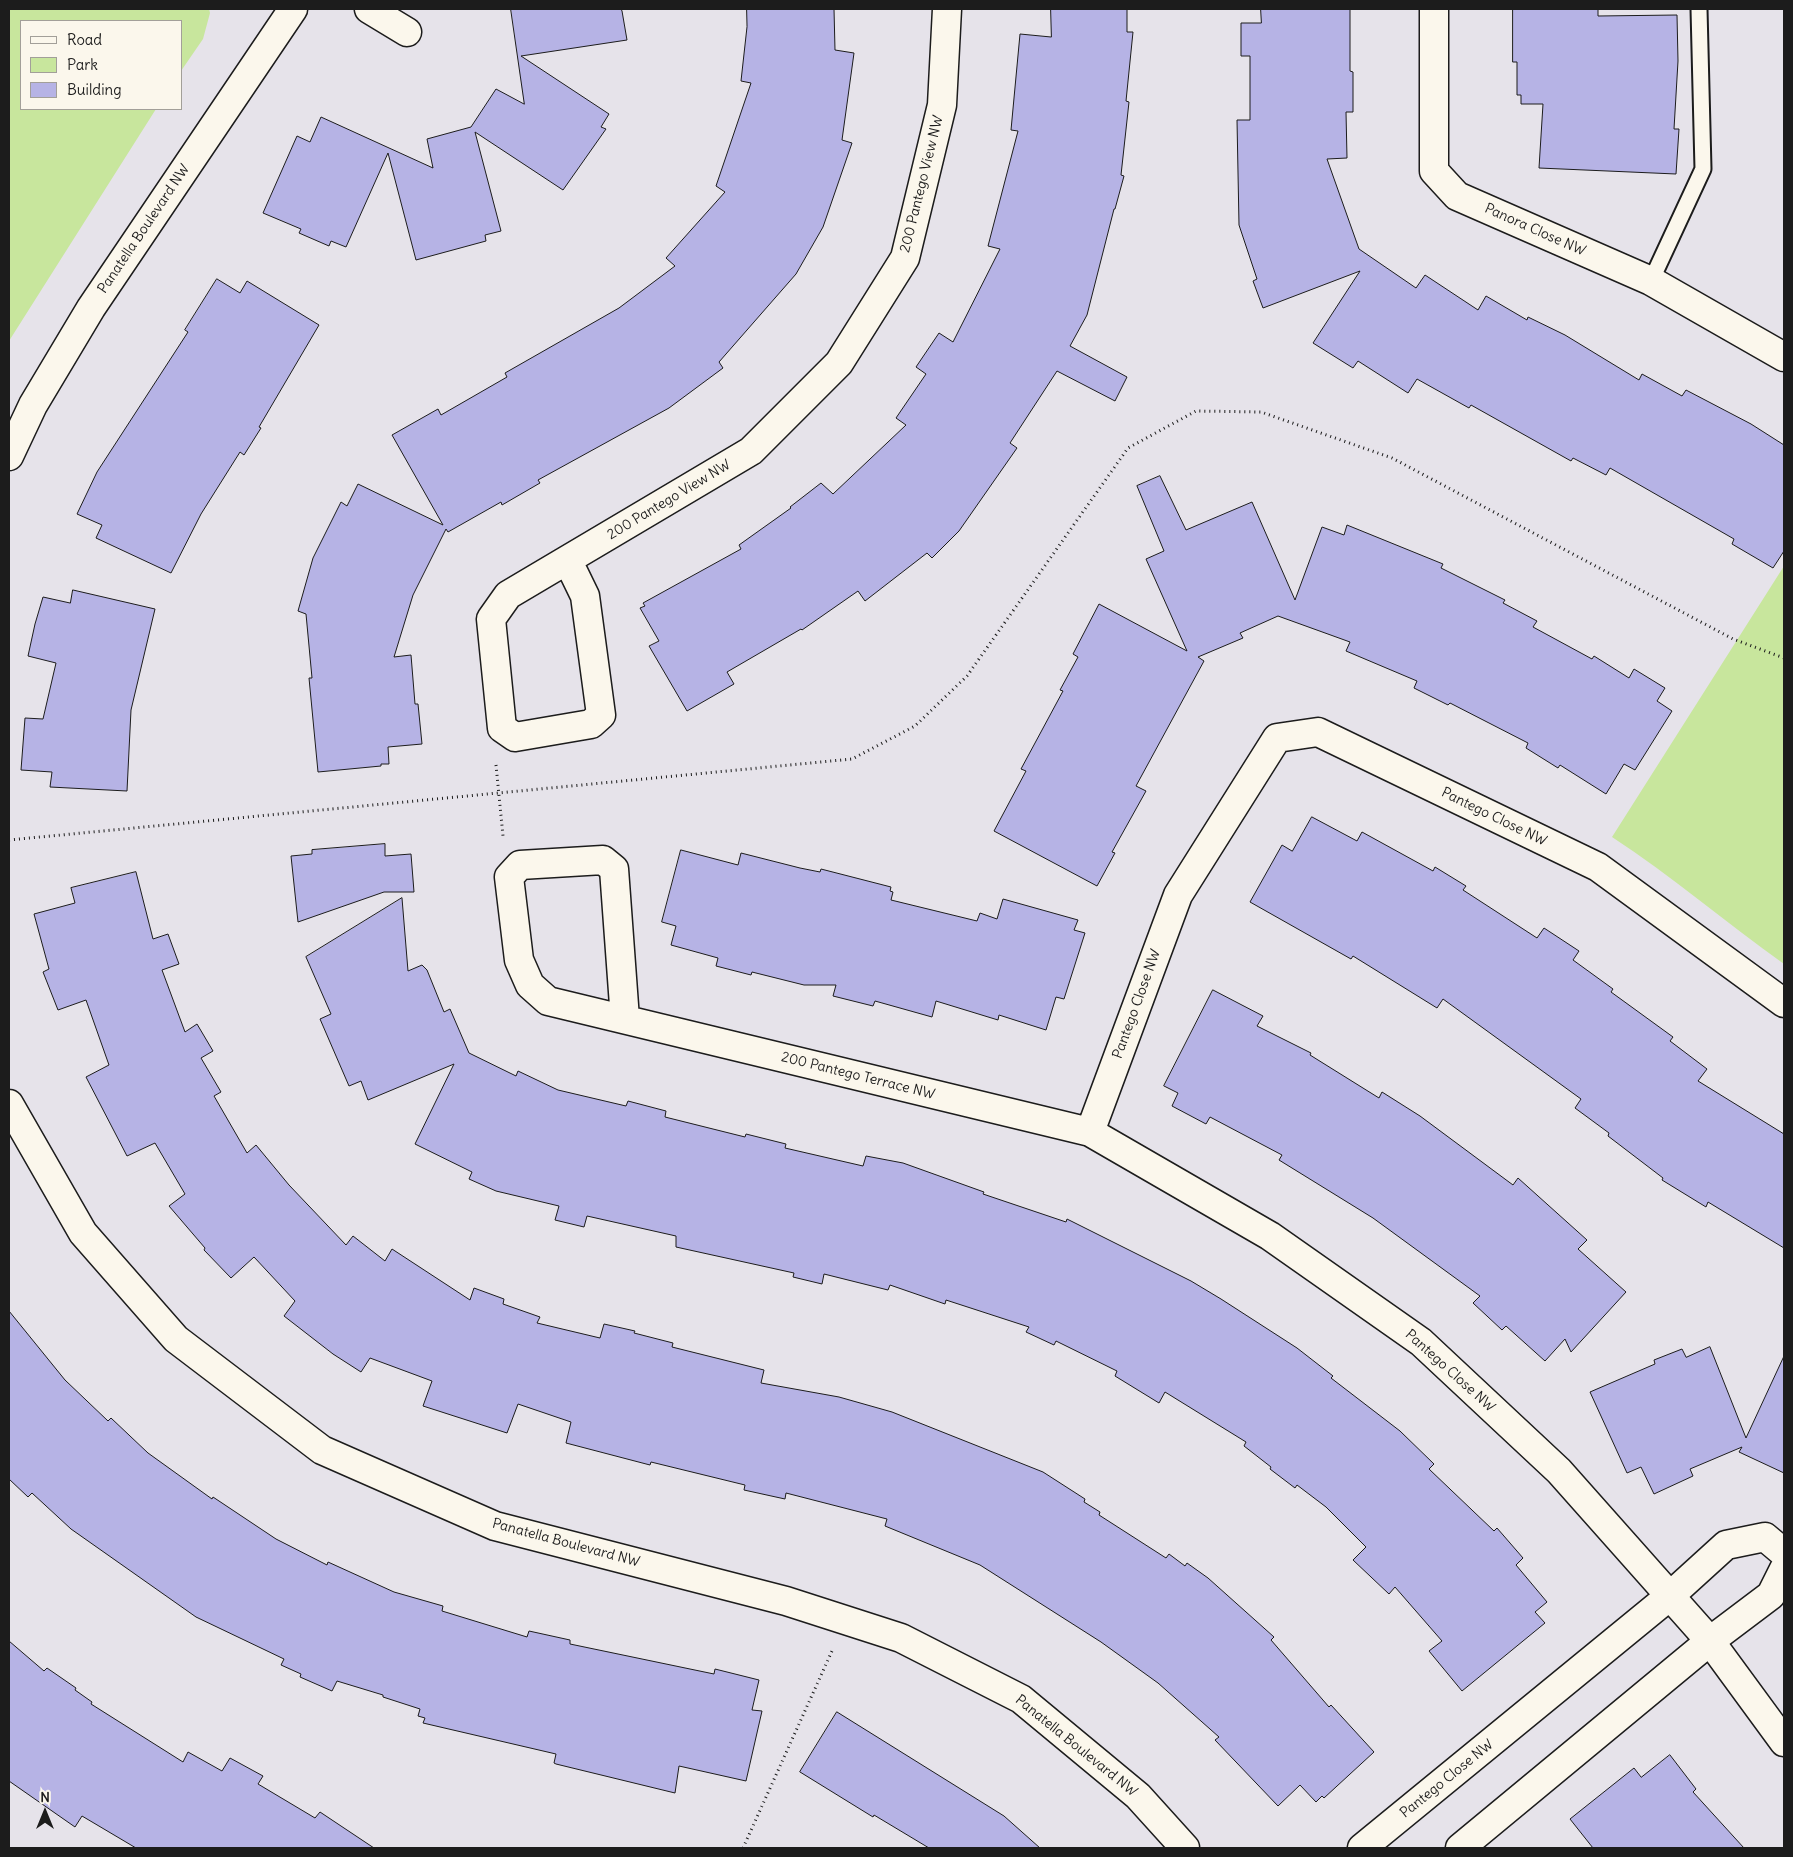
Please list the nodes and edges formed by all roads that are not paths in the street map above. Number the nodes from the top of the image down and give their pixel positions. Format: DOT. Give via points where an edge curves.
graph roads {
  1 [pos="293,9"];
  2 [pos="369,9"];
  3 [pos="947,9"];
  4 [pos="1434,9"];
  5 [pos="1700,9"];
  6 [pos="407,32"];
  7 [pos="1651,281"];
  8 [pos="1784,357"];
  9 [pos="9,456"];
  10 [pos="568,561"];
  11 [pos="1784,1003"];
  12 [pos="625,1019"];
  13 [pos="9,1104"];
  14 [pos="1090,1132"];
  15 [pos="1784,1553"];
  16 [pos="1784,1569"];
  17 [pos="1671,1595"];
  18 [pos="1710,1641"];
  19 [pos="1784,1742"];
  20 [pos="1185,1848"];
  21 [pos="1362,1848"];
  22 [pos="1460,1848"];
  1 -- 9 [label="street, Panatella Boulevard NW" via="91,308 32,404"];
  2 -- 6 [label="street"];
  3 -- 10 [label="street, 200 Pantego View NW" via="942,105 905,258 839,363 751,451"];
  4 -- 7 [label="street, Panora Close NW" via="1434,171 1458,196"];
  5 -- 7 [label="lane" via="1703,168"];
  7 -- 8 [label="street, Panora Close NW"];
  10 -- 10 [label="street, 200 Pantego View NW" via="508,595 491,619 502,728 515,737 592,724 601,715 585,596"];
  11 -- 14 [label="street, Pantego Close NW" via="1598,867 1318,732 1277,738 1178,895"];
  12 -- 12 [label="street, 200 Pantego Terrace NW" via="614,869 603,860 520,865 509,877 519,960 530,985 548,1001"];
  12 -- 14 [label="street, 200 Pantego Terrace NW"];
  13 -- 20 [label="street, Panatella Boulevard NW" via="83,1232 176,1339 322,1450 495,1526 786,1601 902,1638 1021,1699 1138,1796"];
  14 -- 17 [label="street, Pantego Close NW" via="1270,1236 1421,1342 1559,1471"];
  15 -- 17 [label="street" via="1765,1537 1726,1545"];
  16 -- 18 [label="street" via="1771,1595"];
  17 -- 18 [label="street, Pantego Close NW"];
  17 -- 21 [label="street, Pantego Close NW"];
  18 -- 19 [label="street, Pantego Close NW"];
  18 -- 22 [label="street"];
}
